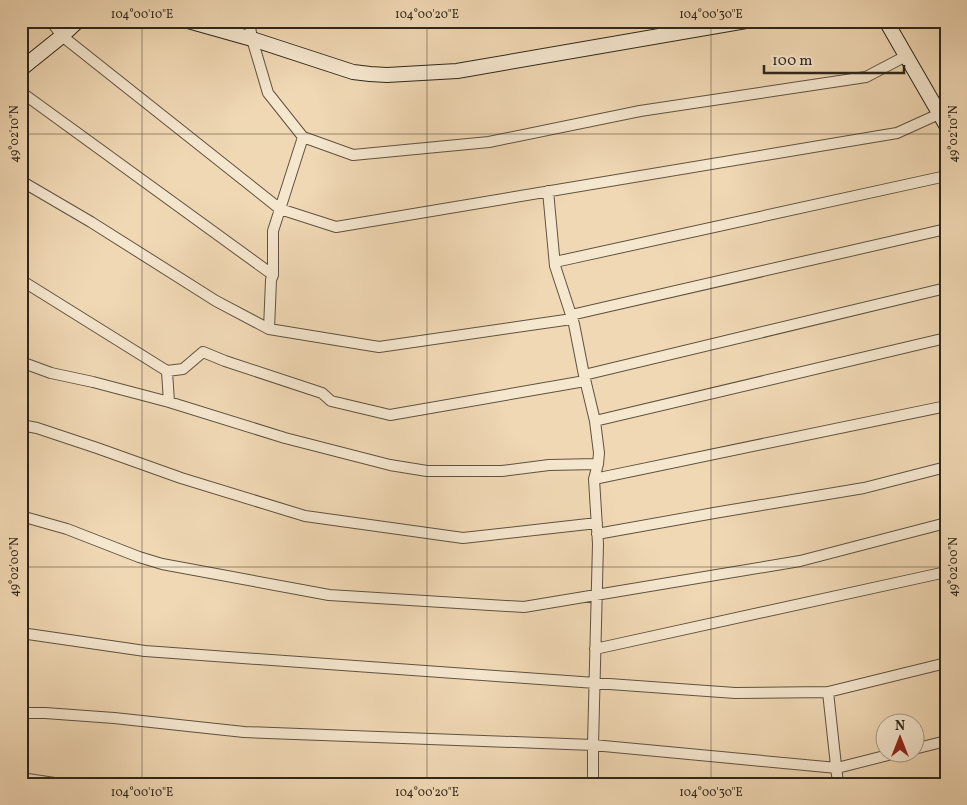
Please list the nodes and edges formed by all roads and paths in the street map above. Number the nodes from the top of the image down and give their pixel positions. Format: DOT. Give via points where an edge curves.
graph roads {
  1 [pos="51,21"];
  2 [pos="66,21"];
  3 [pos="78,21"];
  4 [pos="188,21"];
  5 [pos="249,21"];
  6 [pos="746,21"];
  7 [pos="886,21"];
  8 [pos="62,36"];
  9 [pos="252,39"];
  10 [pos="906,56"];
  11 [pos="21,69"];
  12 [pos="21,92"];
  13 [pos="942,119"];
  14 [pos="303,137"];
  15 [pos="946,176"];
  16 [pos="21,181"];
  17 [pos="548,191"];
  18 [pos="280,209"];
  19 [pos="946,229"];
  20 [pos="555,262"];
  21 [pos="274,275"];
  22 [pos="21,280"];
  23 [pos="946,288"];
  24 [pos="572,317"];
  25 [pos="269,329"];
  26 [pos="946,338"];
  27 [pos="21,362"];
  28 [pos="167,371"];
  29 [pos="584,378"];
  30 [pos="169,402"];
  31 [pos="946,406"];
  32 [pos="595,421"];
  33 [pos="21,425"];
  34 [pos="598,464"];
  35 [pos="946,467"];
  36 [pos="594,479"];
  37 [pos="21,516"];
  38 [pos="597,523"];
  39 [pos="946,523"];
  40 [pos="597,534"];
  41 [pos="946,572"];
  42 [pos="597,595"];
  43 [pos="21,634"];
  44 [pos="595,649"];
  45 [pos="946,663"];
  46 [pos="594,683"];
  47 [pos="828,692"];
  48 [pos="21,714"];
  49 [pos="946,741"];
  50 [pos="593,745"];
  51 [pos="924,746"];
  52 [pos="874,759"];
  53 [pos="837,768"];
  54 [pos="21,778"];
  55 [pos="61,784"];
  56 [pos="593,784"];
  57 [pos="838,784"];
  1 -- 8 [label="street"];
  2 -- 8 [label="street"];
  3 -- 8 [label="street"];
  4 -- 9 [label="street"];
  5 -- 9 [label="street"];
  6 -- 9 [label="street" via="457,71 387,75 353,72"];
  7 -- 10 [label="street"];
  8 -- 11 [label="street"];
  8 -- 18 [label="street"];
  9 -- 14 [label="street" via="268,93"];
  10 -- 13 [label="street"];
  10 -- 14 [label="street" via="866,77 640,111 489,142 353,156"];
  12 -- 21 [label="street"];
  13 -- 17 [label="street" via="897,133"];
  14 -- 18 [label="street"];
  15 -- 20 [label="street"];
  16 -- 25 [label="street" via="216,301"];
  17 -- 18 [label="street" via="336,227"];
  17 -- 20 [label="street"];
  18 -- 21 [label="street" via="273,231"];
  19 -- 24 [label="street"];
  20 -- 24 [label="street"];
  21 -- 25 [label="street" via="271,280"];
  22 -- 28 [label="street"];
  23 -- 29 [label="street"];
  24 -- 25 [label="street" via="379,347"];
  24 -- 29 [label="street"];
  26 -- 32 [label="street"];
  27 -- 30 [label="street" via="51,373"];
  28 -- 29 [label="street" via="183,369 203,352 322,393 331,401 390,415"];
  28 -- 30 [label="street"];
  29 -- 32 [label="street"];
  30 -- 34 [label="street" via="284,438 427,472 502,471 549,465"];
  31 -- 36 [label="street"];
  32 -- 34 [label="street"];
  33 -- 38 [label="street" via="304,516 464,538"];
  34 -- 36 [label="street"];
  35 -- 40 [label="street" via="864,488"];
  36 -- 38 [label="street"];
  37 -- 42 [label="street" via="68,529 162,564 329,595 524,606"];
  38 -- 40 [label="street"];
  39 -- 42 [label="street" via="800,561"];
  40 -- 42 [label="street"];
  41 -- 44 [label="street"];
  42 -- 44 [label="street"];
  43 -- 46 [label="street" via="145,651"];
  44 -- 46 [label="street"];
  45 -- 47 [label="street"];
  46 -- 47 [label="street" via="735,693"];
  46 -- 50 [label="street"];
  47 -- 53 [label="street"];
  48 -- 50 [label="street" via="114,718 244,732"];
  49 -- 51 [label="street"];
  50 -- 53 [label="street"];
  50 -- 56 [label="street"];
  52 -- 53 [label="street"];
  53 -- 57 [label="street"];
  54 -- 55 [label="street"];
}
